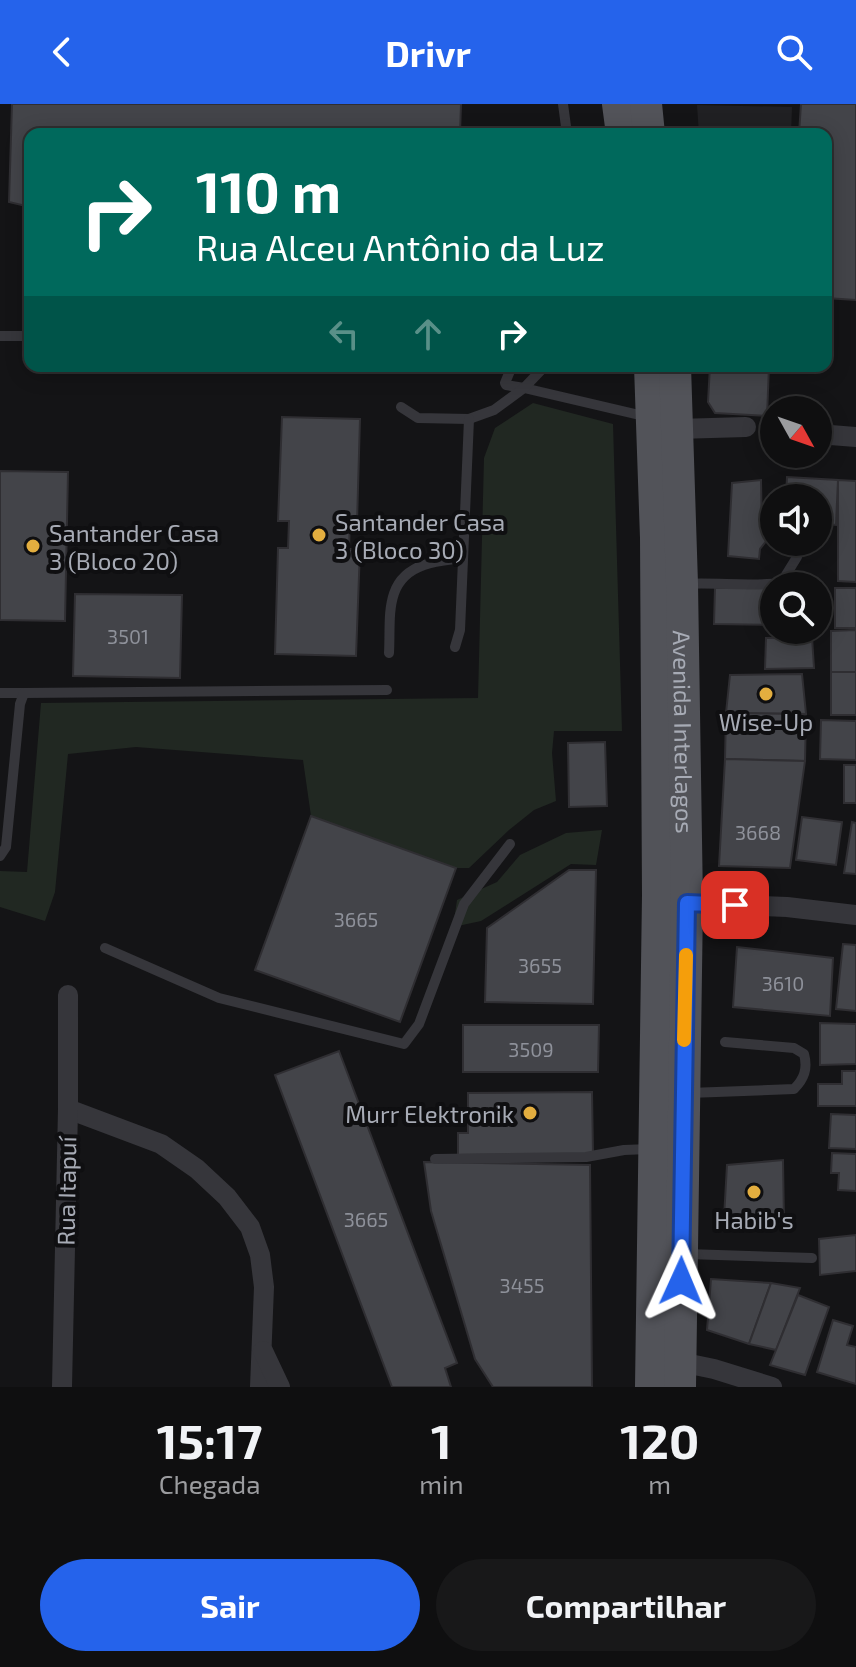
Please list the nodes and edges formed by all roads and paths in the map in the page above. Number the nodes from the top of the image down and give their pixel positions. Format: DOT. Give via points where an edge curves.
graph roads {
  1 [pos="563,104"];
  2 [pos="618,104"];
  3 [pos="646,104"];
  4 [pos="566,128"];
  5 [pos="621,128"];
  6 [pos="648,128"];
  7 [pos="0,336"];
  8 [pos="24,336"];
  9 [pos="510,372"];
  10 [pos="539,372"];
  11 [pos="655,372"];
  12 [pos="524,388"];
  13 [pos="401,407"];
  14 [pos="469,419"];
  15 [pos="664,423"];
  16 [pos="746,427"];
  17 [pos="832,435"];
  18 [pos="856,437"];
  19 [pos="797,557"];
  20 [pos="463,558"];
  21 [pos="682,584"];
  22 [pos="455,647"];
  23 [pos="389,653"];
  24 [pos="387,690"];
  25 [pos="0,693"];
  26 [pos="24,693"];
  27 [pos="510,844"];
  28 [pos="0,856"];
  29 [pos="687,903"];
  30 [pos="856,915"];
  31 [pos="105,948"];
  32 [pos="68,995"];
  33 [pos="725,1042"];
  34 [pos="683,1093"];
  35 [pos="68,1109"];
  36 [pos="655,1149"];
  37 [pos="435,1159"];
  38 [pos="681,1254"];
  39 [pos="812,1258"];
  40 [pos="260,1345"];
  41 [pos="680,1375"];
  42 [pos="62,1387"];
  43 [pos="260,1387"];
  44 [pos="280,1387"];
  45 [pos="651,1387"];
  46 [pos="772,1387"];
  1 -- 4 [label="lane"];
  2 -- 5 [label="main road"];
  3 -- 6 [label="main road"];
  7 -- 8 [label="lane"];
  9 -- 12 [label="lane" via="506,385"];
  10 -- 12 [label="lane"];
  11 -- 15 [label="main road, Avenida Interlagos"];
  12 -- 14 [label="lane" via="494,410"];
  12 -- 15 [label="lane"];
  13 -- 14 [label="lane" via="418,418"];
  14 -- 20 [label="lane"];
  15 -- 16 [label="street"];
  15 -- 21 [label="main road, Avenida Interlagos"];
  15 -- 36 [label="main road, Avenida Interlagos" via="657,614"];
  17 -- 18 [label="street"];
  19 -- 21 [label="lane" via="781,583"];
  20 -- 22 [label="lane"];
  20 -- 23 [label="lane" via="424,565 392,591"];
  21 -- 29 [label="main road, Avenida Interlagos"];
  24 -- 26 [label="lane"];
  25 -- 26 [label="lane"];
  26 -- 28 [label="lane" via="6,847"];
  27 -- 31 [label="lane" via="464,904 419,1024 404,1044 219,998"];
  29 -- 30 [label="street"];
  29 -- 34 [label="main road, Avenida Interlagos"];
  32 -- 35 [label="street, Rua Itapuí"];
  33 -- 34 [label="lane" via="794,1048 804,1054 807,1066 801,1082 794,1089"];
  34 -- 38 [label="main road, Avenida Interlagos"];
  35 -- 40 [label="street" via="161,1144 227,1197 250,1227 260,1255"];
  35 -- 42 [label="street, Rua Itapuí"];
  36 -- 37 [label="lane" via="586,1157"];
  36 -- 45 [label="main road, Avenida Interlagos"];
  38 -- 39 [label="lane"];
  38 -- 41 [label="main road, Avenida Interlagos"];
  40 -- 43 [label="street"];
  40 -- 44 [label="street"];
  41 -- 46 [label="street" via="714,1369"];
}
